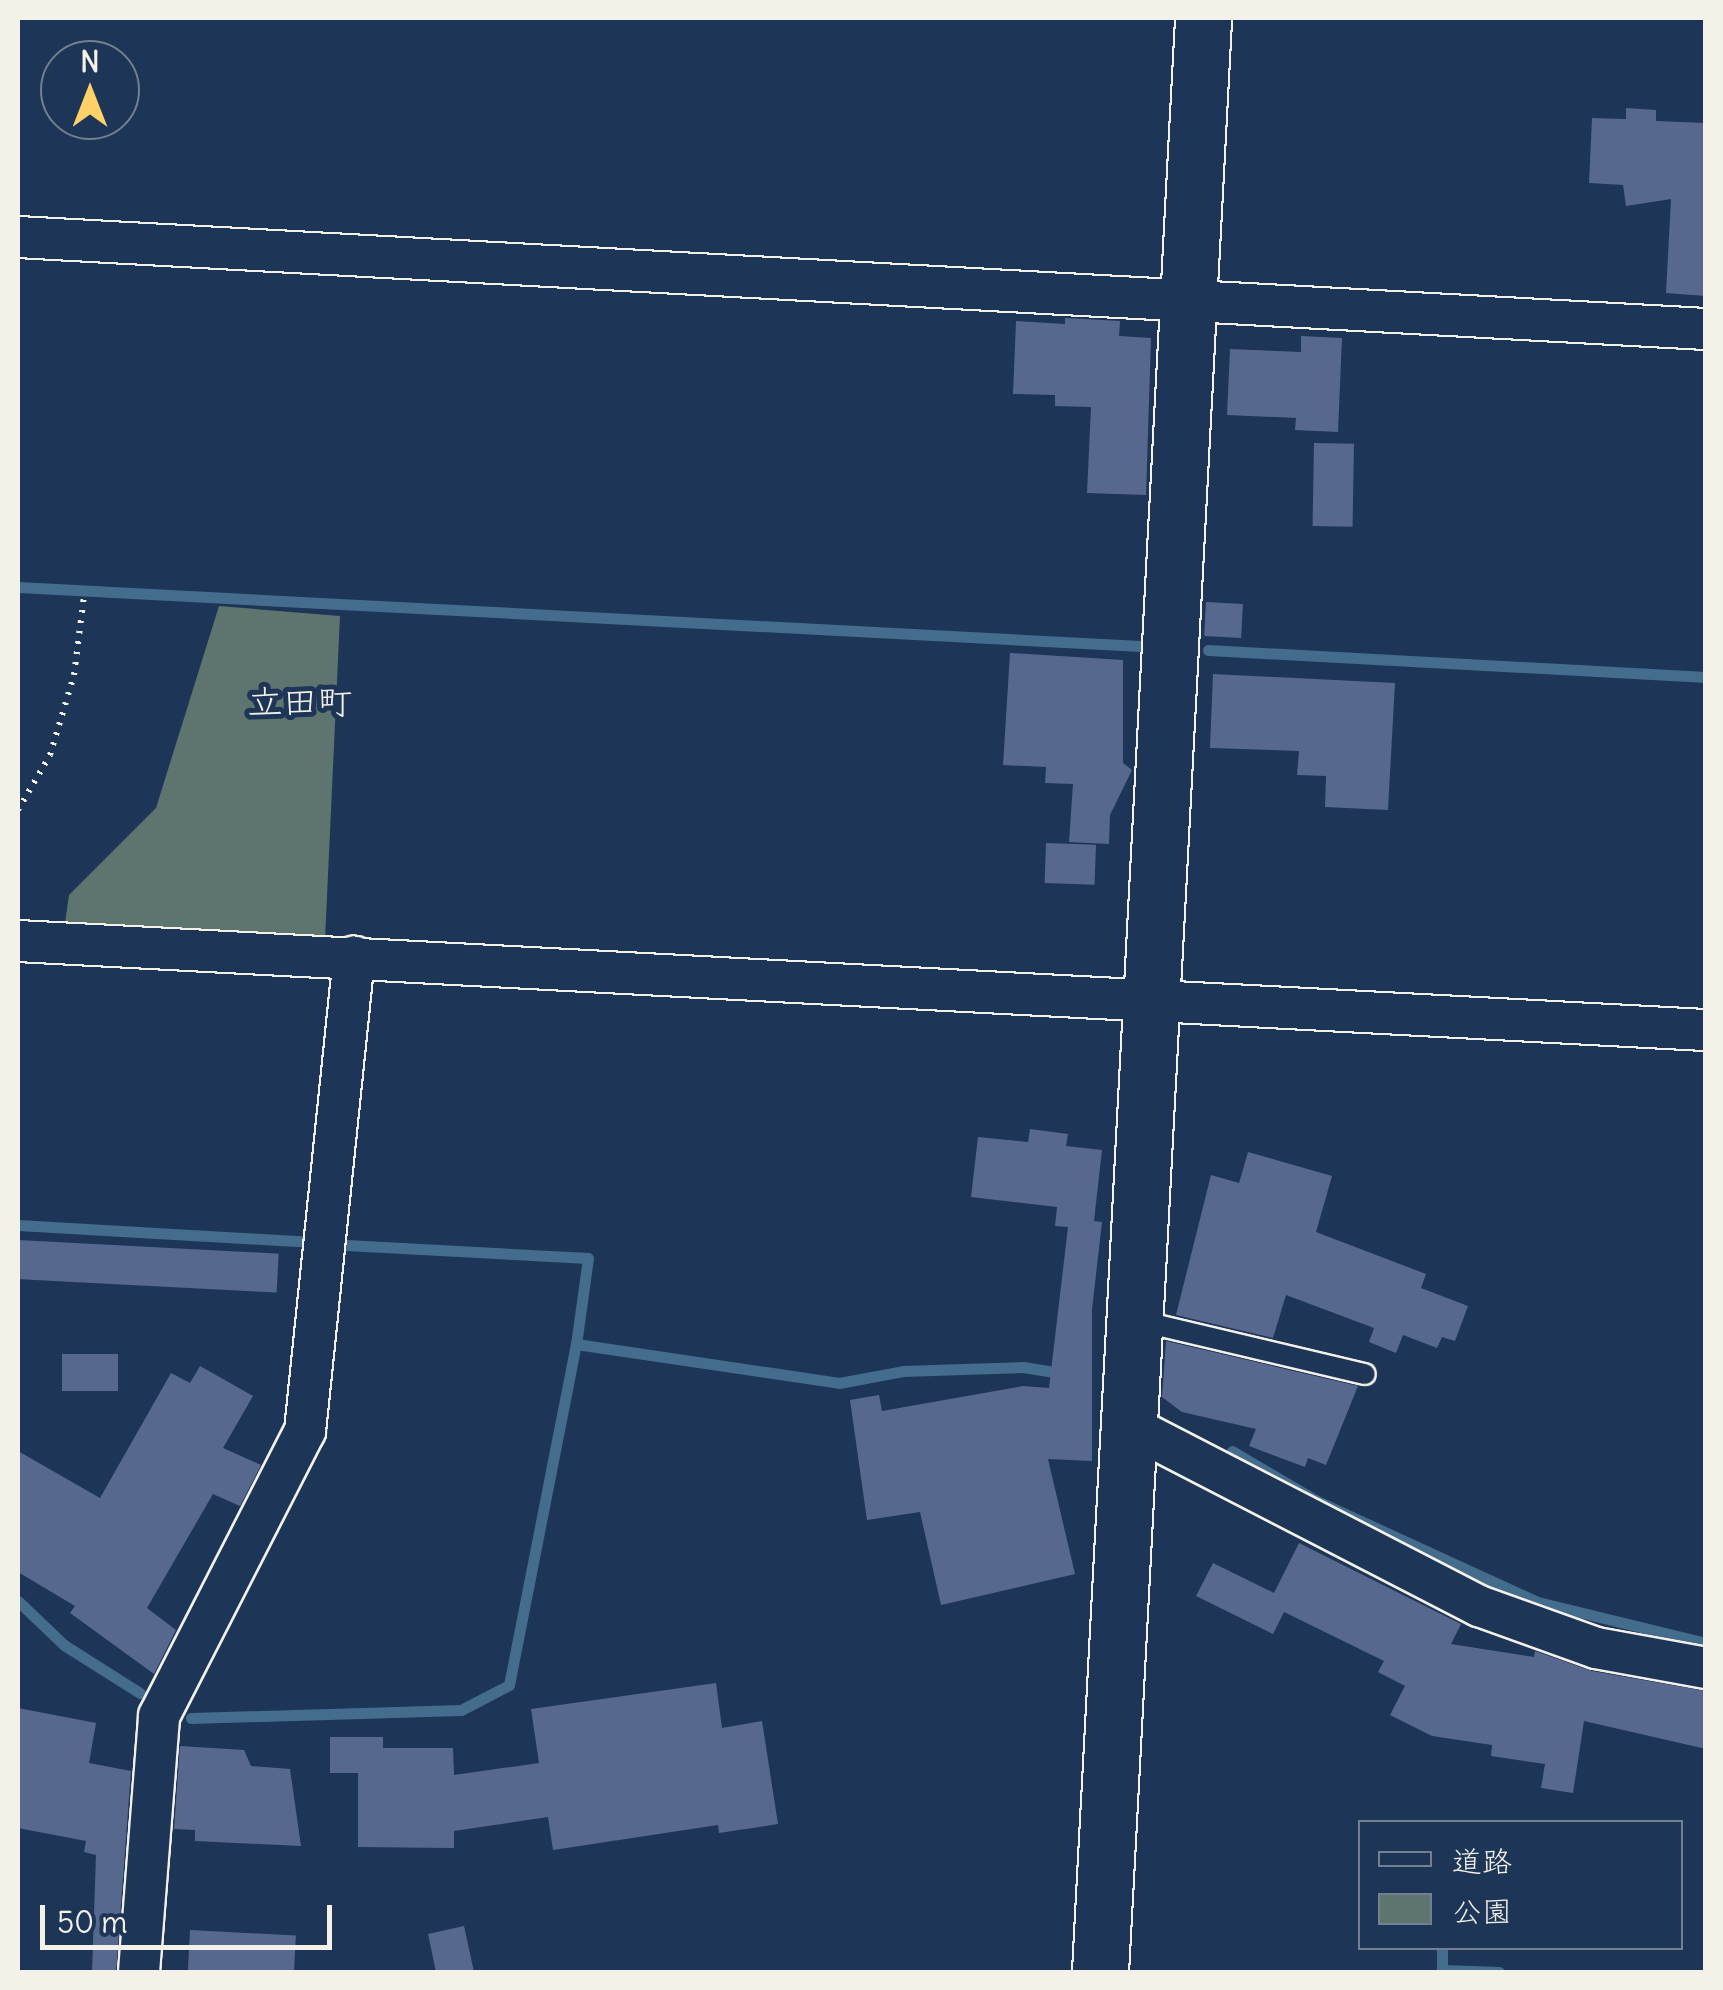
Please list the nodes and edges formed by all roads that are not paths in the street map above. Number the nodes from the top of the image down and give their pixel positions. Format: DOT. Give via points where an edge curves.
graph roads {
  1 [pos="1203,18"];
  2 [pos="18,236"];
  3 [pos="1187,300"];
  4 [pos="1706,329"];
  5 [pos="18,941"];
  6 [pos="354,957"];
  7 [pos="1150,1004"];
  8 [pos="1706,1030"];
  9 [pos="1134,1319"];
  10 [pos="1366,1374"];
  11 [pos="1128,1425"];
  12 [pos="1706,1668"];
  13 [pos="140,1972"];
  14 [pos="1100,1972"];
  1 -- 3 [label="street"];
  2 -- 3 [label="street"];
  3 -- 4 [label="street"];
  3 -- 7 [label="street"];
  5 -- 6 [label="street"];
  6 -- 7 [label="street"];
  6 -- 13 [label="street" via="305,1432 159,1716"];
  7 -- 8 [label="street"];
  7 -- 9 [label="street"];
  9 -- 10 [label="lane"];
  9 -- 11 [label="street"];
  11 -- 12 [label="street" via="1478,1606 1596,1648"];
  11 -- 14 [label="street"];
}
